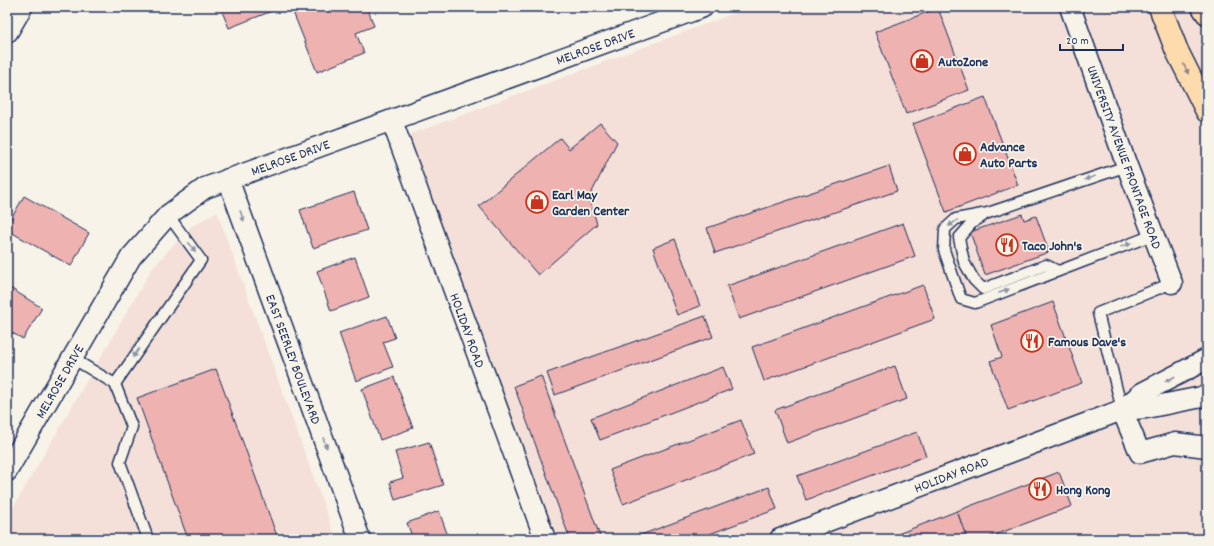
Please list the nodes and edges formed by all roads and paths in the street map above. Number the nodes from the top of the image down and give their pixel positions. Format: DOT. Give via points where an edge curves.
graph roads {
  1 [pos="21,7"];
  2 [pos="703,7"];
  3 [pos="1070,7"];
  4 [pos="1160,7"];
  5 [pos="1204,7"];
  6 [pos="1207,13"];
  7 [pos="7,31"];
  8 [pos="1207,111"];
  9 [pos="392,121"];
  10 [pos="1127,166"];
  11 [pos="228,179"];
  12 [pos="988,213"];
  13 [pos="168,215"];
  14 [pos="1153,235"];
  15 [pos="1058,271"];
  16 [pos="1172,283"];
  17 [pos="72,358"];
  18 [pos="1207,359"];
  19 [pos="115,384"];
  20 [pos="1207,396"];
  21 [pos="1122,410"];
  22 [pos="1207,446"];
  23 [pos="7,471"];
  24 [pos="148,539"];
  25 [pos="360,539"];
  26 [pos="545,539"];
  27 [pos="780,539"];
  1 -- 7 [label="main road"];
  2 -- 9 [label="street, MELROSE DRIVE"];
  3 -- 10 [label="street, UNIVERSITY AVENUE FRONTAGE ROAD"];
  4 -- 8 [label="main road, one-way" via="1177,51"];
  5 -- 6 [label="main road"];
  9 -- 11 [label="street, MELROSE DRIVE"];
  9 -- 26 [label="street, HOLIDAY ROAD"];
  10 -- 12 [label="lane, one-way"];
  10 -- 14 [label="street, UNIVERSITY AVENUE FRONTAGE ROAD"];
  11 -- 13 [label="street, MELROSE DRIVE" via="205,188"];
  11 -- 25 [label="street, EAST SEERLEY BOULEVARD, one-way"];
  12 -- 15 [label="lane" via="972,223 959,238 964,262 974,280 983,289 1046,265"];
  12 -- 15 [label="lane, one-way" via="956,219 945,229 944,250 961,299 975,302"];
  13 -- 17 [label="street, MELROSE DRIVE" via="131,256"];
  13 -- 19 [label="lane, one-way" via="201,260"];
  15 -- 14 [label="lane, one-way"];
  14 -- 16 [label="street, UNIVERSITY AVENUE FRONTAGE ROAD"];
  16 -- 21 [label="lane" via="1098,313"];
  17 -- 19 [label="lane"];
  17 -- 23 [label="street, MELROSE DRIVE"];
  18 -- 21 [label="street, HOLIDAY ROAD, one-way" via="1142,393"];
  19 -- 24 [label="lane" via="132,427 120,462"];
  20 -- 21 [label="street, HOLIDAY ROAD"];
  21 -- 22 [label="street" via="1140,453 1175,443"];
  21 -- 27 [label="street, HOLIDAY ROAD"];
}
